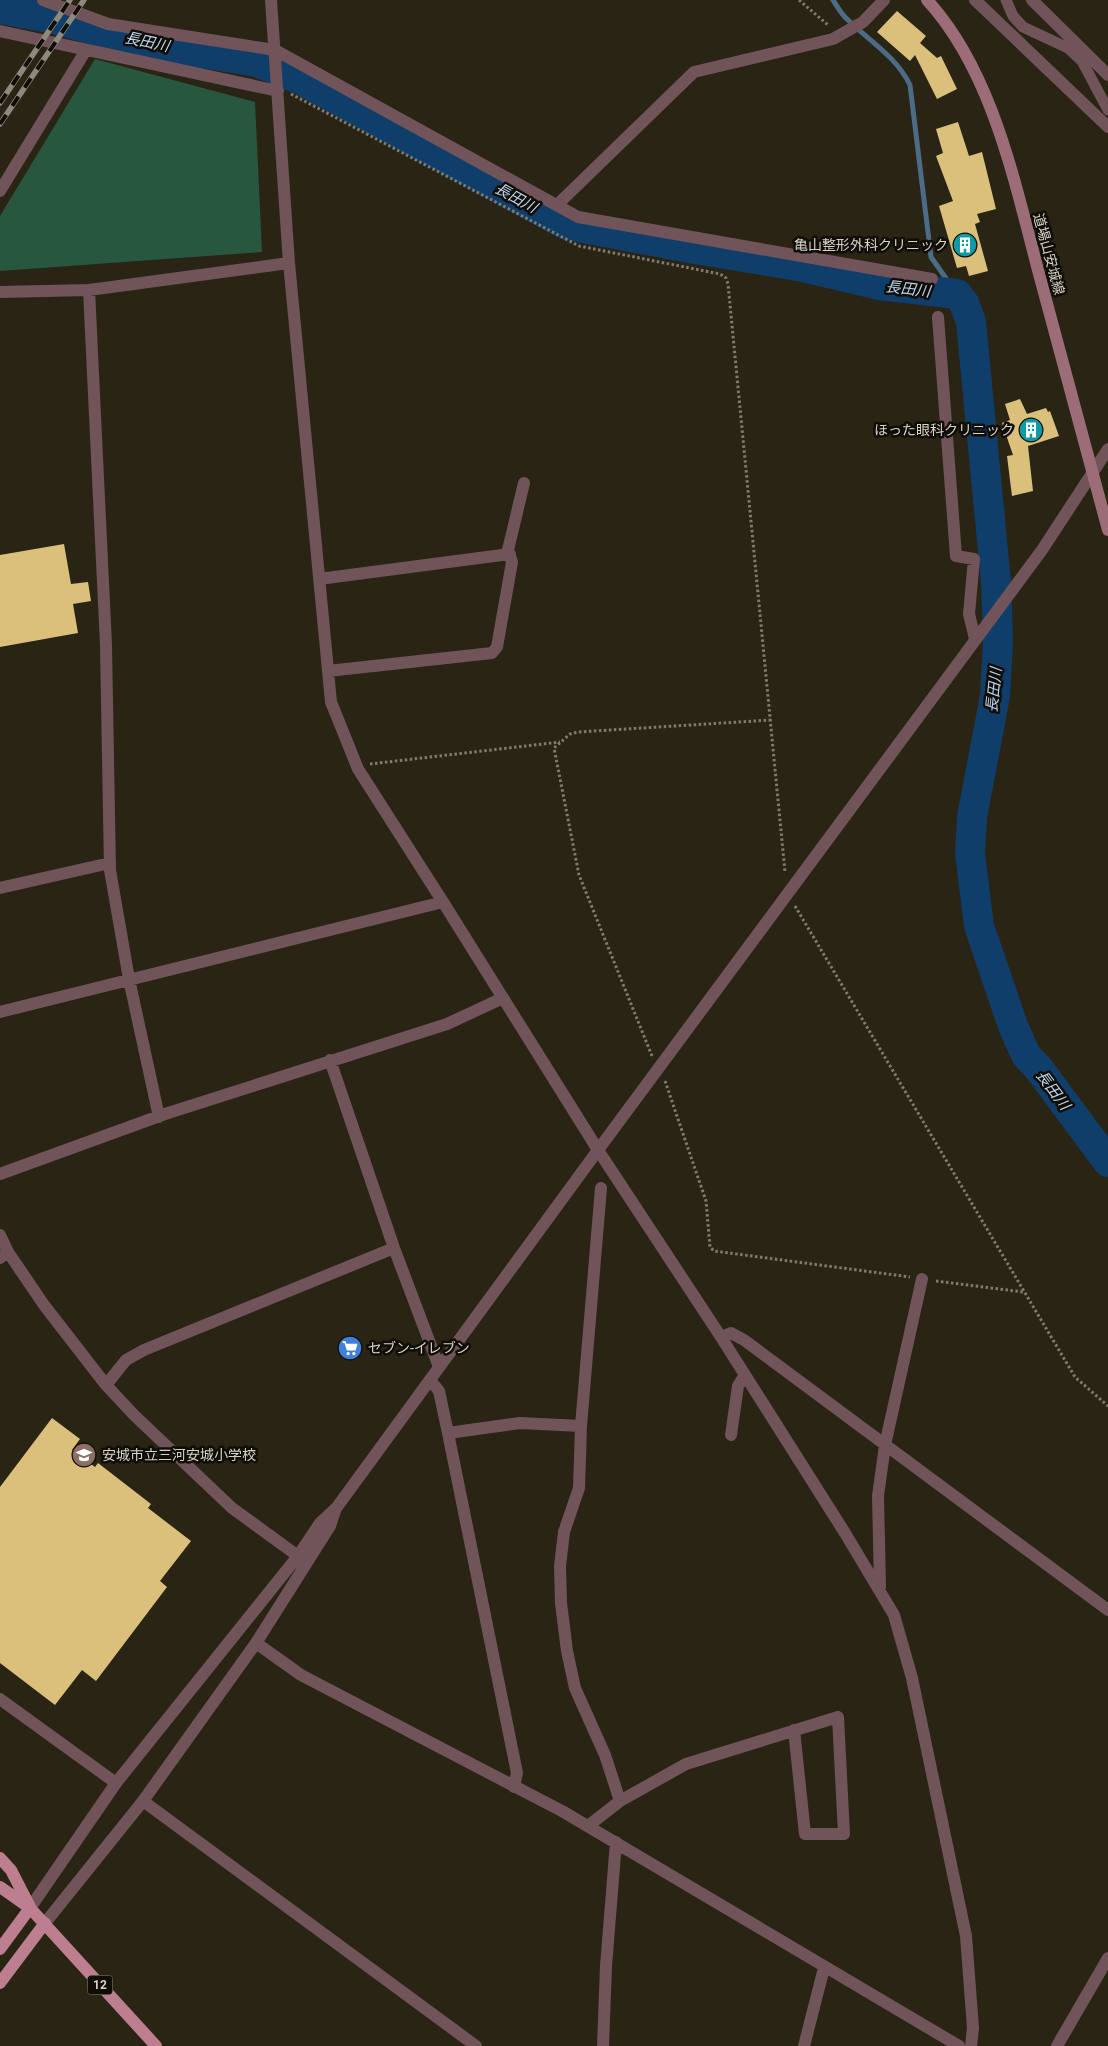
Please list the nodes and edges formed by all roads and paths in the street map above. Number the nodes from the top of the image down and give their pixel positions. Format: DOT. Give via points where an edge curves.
graph roads {
  1 [pos="43,0"];
  2 [pos="271,0"];
  3 [pos="799,0"];
  4 [pos="884,0"];
  5 [pos="927,0"];
  6 [pos="975,0"];
  7 [pos="1006,0"];
  8 [pos="1032,0"];
  9 [pos="843,33"];
  10 [pos="2,34"];
  11 [pos="86,50"];
  12 [pos="276,54"];
  13 [pos="1108,75"];
  14 [pos="278,86"];
  15 [pos="1108,110"];
  16 [pos="1108,127"];
  17 [pos="0,191"];
  18 [pos="558,204"];
  19 [pos="289,263"];
  20 [pos="932,279"];
  21 [pos="89,290"];
  22 [pos="0,292"];
  23 [pos="938,317"];
  24 [pos="1108,449"];
  25 [pos="1092,471"];
  26 [pos="524,483"];
  27 [pos="1108,530"];
  28 [pos="510,554"];
  29 [pos="319,579"];
  30 [pos="975,639"];
  31 [pos="328,671"];
  32 [pos="771,720"];
  33 [pos="561,742"];
  34 [pos="356,765"];
  35 [pos="110,863"];
  36 [pos="0,888"];
  37 [pos="788,894"];
  38 [pos="443,902"];
  39 [pos="129,979"];
  40 [pos="503,998"];
  41 [pos="0,1012"];
  42 [pos="330,1060"];
  43 [pos="658,1069"];
  44 [pos="159,1117"];
  45 [pos="598,1150"];
  46 [pos="0,1174"];
  47 [pos="601,1188"];
  48 [pos="0,1235"];
  49 [pos="394,1248"];
  50 [pos="4,1255"];
  51 [pos="922,1279"];
  52 [pos="1023,1292"];
  53 [pos="721,1337"];
  54 [pos="439,1367"];
  55 [pos="745,1375"];
  56 [pos="430,1380"];
  57 [pos="106,1385"];
  58 [pos="1108,1406"];
  59 [pos="581,1426"];
  60 [pos="448,1432"];
  61 [pos="731,1435"];
  62 [pos="885,1445"];
  63 [pos="337,1507"];
  64 [pos="298,1556"];
  65 [pos="880,1589"];
  66 [pos="1108,1610"];
  67 [pos="256,1643"];
  68 [pos="0,1698"];
  69 [pos="794,1730"];
  70 [pos="116,1782"];
  71 [pos="514,1788"];
  72 [pos="143,1801"];
  73 [pos="620,1801"];
  74 [pos="588,1826"];
  75 [pos="616,1842"];
  76 [pos="0,1858"];
  77 [pos="0,1887"];
  78 [pos="30,1908"];
  79 [pos="45,1923"];
  80 [pos="0,1948"];
  81 [pos="1108,1958"];
  82 [pos="824,1968"];
  83 [pos="0,1984"];
  84 [pos="156,2046"];
  85 [pos="476,2046"];
  86 [pos="603,2046"];
  87 [pos="804,2046"];
  88 [pos="959,2046"];
  89 [pos="971,2046"];
  90 [pos="1057,2046"];
  1 -- 12 [label="street" via="108,24"];
  2 -- 12 [label="street"];
  3 -- 9 [label="path"];
  4 -- 9 [label="street" via="863,22"];
  5 -- 25 [label="main road, 道場山安城線" via="957,39 978,78 1008,162"];
  6 -- 16 [label="street"];
  7 -- 15 [label="street" via="1013,16 1024,27 1068,48 1082,61"];
  8 -- 13 [label="street"];
  9 -- 18 [label="street" via="833,39 694,72"];
  10 -- 11 [label="street"];
  11 -- 14 [label="street"];
  11 -- 17 [label="street"];
  12 -- 14 [label="street"];
  12 -- 18 [label="street"];
  14 -- 19 [label="street"];
  14 -- 32 [label="path" via="579,246 720,274 726,278"];
  18 -- 20 [label="street" via="578,217"];
  19 -- 21 [label="street"];
  19 -- 29 [label="street"];
  21 -- 22 [label="street"];
  21 -- 35 [label="street" via="106,654"];
  23 -- 30 [label="street" via="956,556 974,559 969,614"];
  24 -- 25 [label="street"];
  25 -- 27 [label="main road, 道場山安城線"];
  25 -- 30 [label="street" via="1042,550"];
  26 -- 28 [label="street"];
  28 -- 29 [label="street"];
  28 -- 31 [label="street" via="512,562 497,647 492,653"];
  29 -- 31 [label="street"];
  30 -- 37 [label="street"];
  31 -- 34 [label="street" via="331,702"];
  32 -- 33 [label="path" via="578,732"];
  32 -- 37 [label="path"];
  33 -- 34 [label="path"];
  33 -- 43 [label="path" via="554,748 579,875"];
  34 -- 38 [label="street"];
  35 -- 36 [label="street"];
  35 -- 39 [label="street"];
  37 -- 43 [label="street"];
  37 -- 52 [label="path"];
  38 -- 39 [label="street"];
  38 -- 40 [label="street"];
  39 -- 41 [label="street"];
  39 -- 44 [label="street"];
  40 -- 42 [label="street" via="447,1024"];
  40 -- 45 [label="street"];
  42 -- 44 [label="street"];
  42 -- 49 [label="street"];
  43 -- 45 [label="street"];
  43 -- 51 [label="path" via="667,1083 706,1201 710,1247 714,1251"];
  44 -- 46 [label="street"];
  45 -- 53 [label="street"];
  45 -- 54 [label="street"];
  47 -- 59 [label="street"];
  48 -- 50 [label="street"];
  49 -- 54 [label="street"];
  49 -- 57 [label="street" via="144,1350 126,1360"];
  50 -- 57 [label="street"];
  51 -- 52 [label="path"];
  51 -- 62 [label="street"];
  52 -- 58 [label="path" via="1075,1377"];
  53 -- 55 [label="street"];
  53 -- 62 [label="street" via="731,1333 744,1340"];
  54 -- 56 [label="street"];
  55 -- 61 [label="street" via="738,1386"];
  55 -- 65 [label="street"];
  56 -- 60 [label="street" via="439,1391"];
  56 -- 63 [label="street"];
  57 -- 64 [label="street" via="232,1508"];
  59 -- 60 [label="street" via="520,1422"];
  59 -- 73 [label="street" via="578,1488 564,1532 560,1603 575,1688 605,1754"];
  60 -- 71 [label="street" via="517,1773"];
  62 -- 65 [label="street" via="878,1496"];
  62 -- 66 [label="street"];
  63 -- 64 [label="street" via="320,1523"];
  63 -- 67 [label="street" via="330,1526"];
  64 -- 70 [label="street"];
  65 -- 89 [label="street" via="894,1615 912,1678 966,1936"];
  67 -- 71 [label="street" via="301,1675"];
  67 -- 72 [label="street"];
  68 -- 70 [label="street"];
  69 -- 69 [label="street" via="838,1717 844,1834 805,1834"];
  69 -- 73 [label="street" via="686,1764"];
  70 -- 78 [label="street"];
  71 -- 74 [label="street"];
  72 -- 79 [label="street"];
  72 -- 85 [label="street"];
  73 -- 74 [label="street"];
  74 -- 75 [label="street"];
  75 -- 82 [label="street"];
  75 -- 86 [label="street"];
  76 -- 78 [label="main road" via="11,1870"];
  77 -- 78 [label="main road"];
  78 -- 79 [label="main road, 12"];
  78 -- 80 [label="main road"];
  79 -- 83 [label="main road"];
  79 -- 84 [label="main road, 12"];
  81 -- 90 [label="street"];
  82 -- 87 [label="street"];
  82 -- 88 [label="street"];
}
